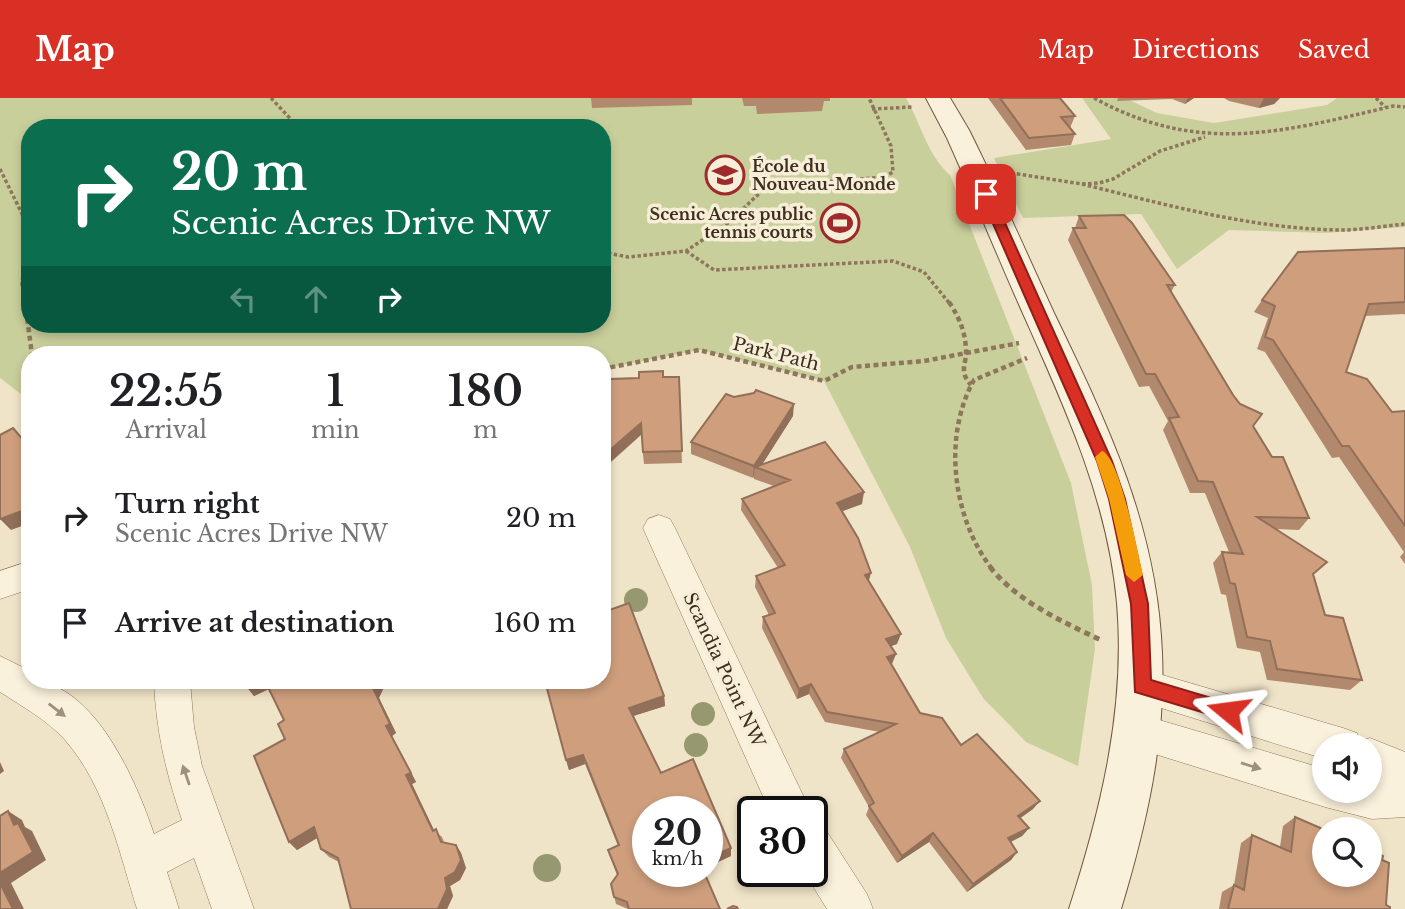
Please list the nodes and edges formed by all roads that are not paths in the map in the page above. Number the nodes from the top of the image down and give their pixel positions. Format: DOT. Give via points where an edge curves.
graph roads {
  1 [pos="938,98"];
  2 [pos="659,528"];
  3 [pos="21,578"];
  4 [pos="0,585"];
  5 [pos="0,672"];
  6 [pos="21,685"];
  7 [pos="1142,686"];
  8 [pos="27,689"];
  9 [pos="173,689"];
  10 [pos="1139,732"];
  11 [pos="1312,737"];
  12 [pos="1382,761"];
  13 [pos="1405,772"];
  14 [pos="1312,784"];
  15 [pos="784,796"];
  16 [pos="1405,797"];
  17 [pos="1382,798"];
  18 [pos="206,828"];
  19 [pos="143,863"];
  20 [pos="828,872"];
  21 [pos="158,909"];
  22 [pos="233,909"];
  23 [pos="852,909"];
  24 [pos="1095,909"];
  1 -- 7 [label="street" via="976,172 1100,450 1117,499 1139,604"];
  2 -- 15 [label="street, Scandia Point NW"];
  3 -- 4 [label="street"];
  5 -- 6 [label="street, one-way"];
  7 -- 10 [label="street"];
  7 -- 11 [label="street"];
  8 -- 19 [label="street, one-way" via="61,711 94,750 123,802"];
  18 -- 9 [label="street, one-way" via="183,766"];
  10 -- 14 [label="street, one-way"];
  10 -- 24 [label="street" via="1113,857"];
  12 -- 13 [label="street"];
  16 -- 17 [label="street"];
  18 -- 19 [label="street"];
  18 -- 22 [label="street"];
  19 -- 21 [label="street"];
  20 -- 23 [label="street"];
}
